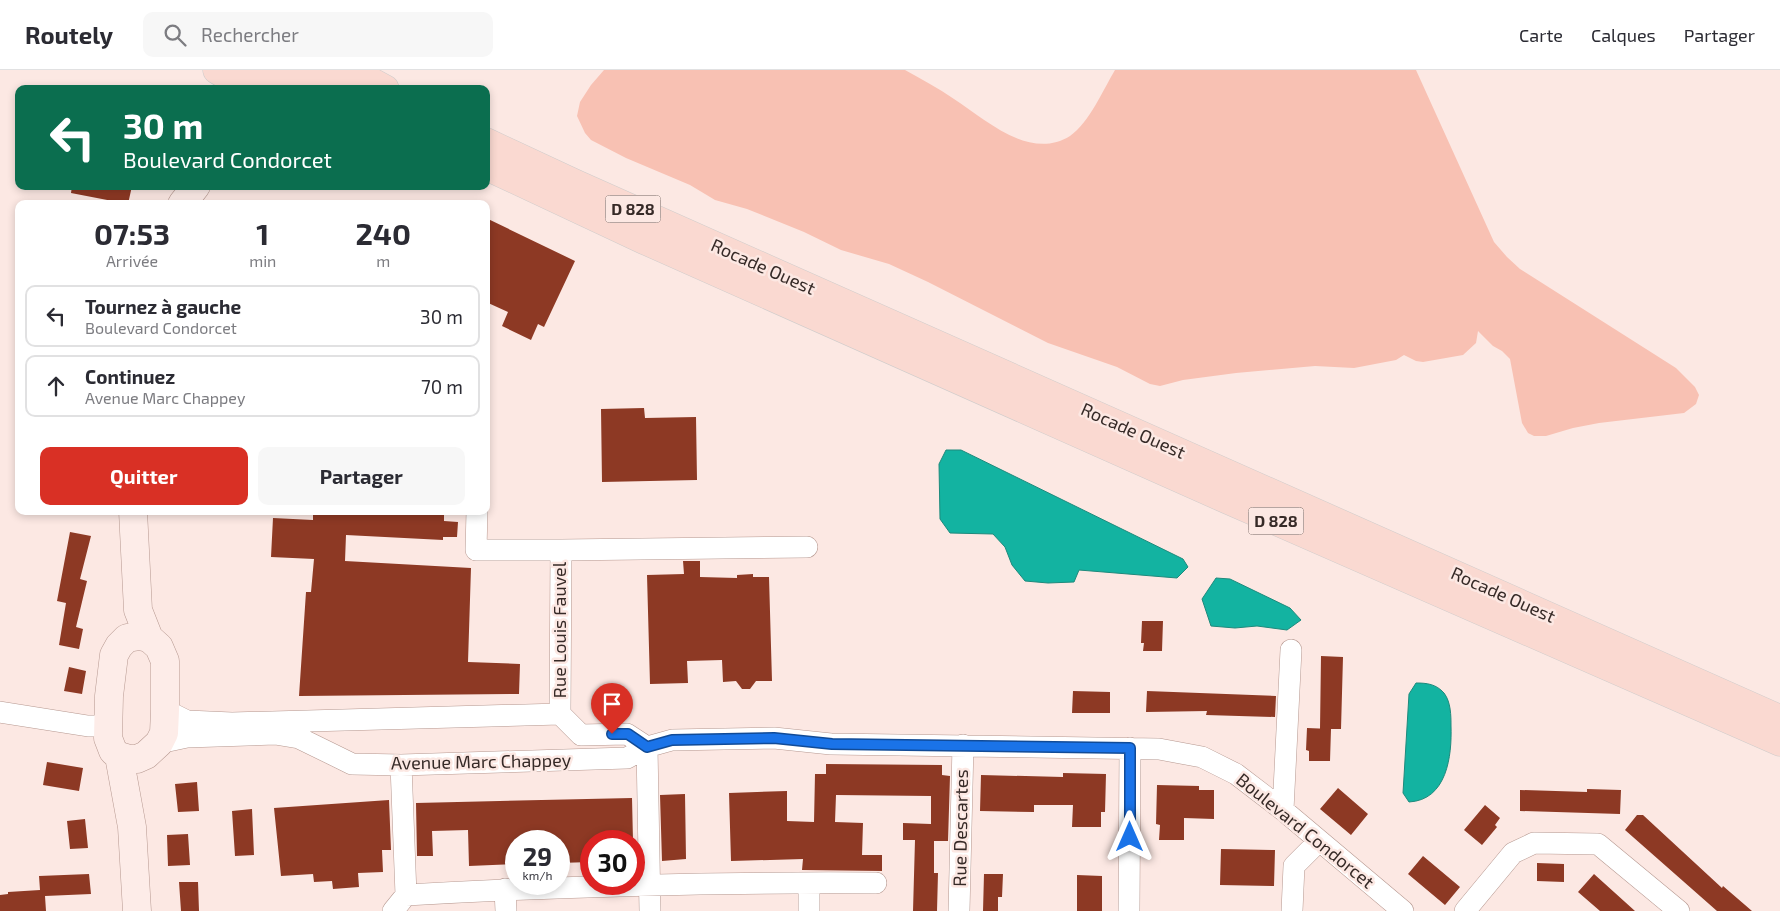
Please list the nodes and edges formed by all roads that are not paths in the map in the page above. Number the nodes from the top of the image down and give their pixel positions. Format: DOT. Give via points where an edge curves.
graph roads {
  1 [pos="350,70"];
  2 [pos="292,71"];
  3 [pos="224,78"];
  4 [pos="255,85"];
  5 [pos="262,85"];
  6 [pos="336,85"];
  7 [pos="378,85"];
  8 [pos="490,144"];
  9 [pos="490,168"];
  10 [pos="193,190"];
  11 [pos="185,200"];
  12 [pos="132,515"];
  13 [pos="133,515"];
  14 [pos="477,515"];
  15 [pos="807,547"];
  16 [pos="561,550"];
  17 [pos="149,638"];
  18 [pos="119,646"];
  19 [pos="1292,650"];
  20 [pos="165,710"];
  21 [pos="0,712"];
  22 [pos="560,714"];
  23 [pos="1780,719"];
  24 [pos="322,720"];
  25 [pos="108,726"];
  26 [pos="1780,742"];
  27 [pos="963,745"];
  28 [pos="316,746"];
  29 [pos="647,747"];
  30 [pos="1130,748"];
  31 [pos="153,749"];
  32 [pos="119,756"];
  33 [pos="401,765"];
  34 [pos="1283,810"];
  35 [pos="132,827"];
  36 [pos="1319,841"];
  37 [pos="810,882"];
  38 [pos="876,883"];
  39 [pos="649,886"];
  40 [pos="570,888"];
  41 [pos="505,889"];
  42 [pos="406,894"];
  43 [pos="505,895"];
  44 [pos="136,911"];
  45 [pos="393,911"];
  46 [pos="506,911"];
  47 [pos="650,911"];
  48 [pos="809,911"];
  49 [pos="960,911"];
  50 [pos="1129,911"];
  51 [pos="1292,911"];
  52 [pos="1403,911"];
  53 [pos="1465,911"];
  54 [pos="1680,911"];
  1 -- 7 [label="main road"];
  2 -- 5 [label="main road"];
  2 -- 6 [label="main road" via="321,76"];
  3 -- 4 [label="main road"];
  8 -- 23 [label="main road, Rocade Ouest / D 828"];
  9 -- 26 [label="main road, Rocade Ouest / D 828" via="644,240 1219,496"];
  10 -- 11 [label="main road"];
  12 -- 18 [label="main road" via="120,591"];
  13 -- 17 [label="main road" via="138,610"];
  14 -- 16 [label="street, Rue Louis Fauvel" via="476,550"];
  15 -- 16 [label="street"];
  16 -- 22 [label="street, Rue Louis Fauvel"];
  17 -- 18 [label="main road" via="128,638"];
  17 -- 20 [label="main road" via="159,647 165,661"];
  18 -- 25 [label="main road" via="114,655"];
  19 -- 34 [label="street"];
  20 -- 24 [label="street" via="187,720 232,723"];
  20 -- 31 [label="main road" via="164,733"];
  21 -- 25 [label="street" via="71,724"];
  22 -- 24 [label="street"];
  22 -- 29 [label="street, Avenue Marc Chappey" via="581,735 628,734"];
  24 -- 28 [label="street"];
  25 -- 32 [label="main road" via="108,738 113,751"];
  27 -- 29 [label="street, Avenue Marc Chappey" via="832,744 774,738 672,740"];
  27 -- 30 [label="street, Boulevard Condorcet"];
  27 -- 49 [label="street, Rue Descartes"];
  28 -- 31 [label="street, Avenue Marc Chappey" via="300,738 275,734 187,738"];
  28 -- 33 [label="street, Avenue Marc Chappey" via="352,764"];
  29 -- 33 [label="street, Avenue Marc Chappey" via="627,758"];
  29 -- 39 [label="street"];
  30 -- 34 [label="street, Boulevard Condorcet" via="1159,749 1202,757 1236,774"];
  30 -- 50 [label="street"];
  31 -- 32 [label="main road" via="137,759"];
  31 -- 35 [label="main road" via="140,774"];
  32 -- 35 [label="main road"];
  33 -- 42 [label="street"];
  34 -- 36 [label="street, Boulevard Condorcet"];
  35 -- 44 [label="main road"];
  36 -- 51 [label="street" via="1294,866"];
  36 -- 52 [label="street, Boulevard Condorcet"];
  37 -- 38 [label="street"];
  37 -- 39 [label="street"];
  37 -- 48 [label="street"];
  39 -- 40 [label="street"];
  39 -- 47 [label="street"];
  41 -- 42 [label="street"];
  42 -- 45 [label="street"];
  43 -- 46 [label="street"];
  53 -- 54 [label="street" via="1513,853 1534,843 1543,843 1598,844"];
}
